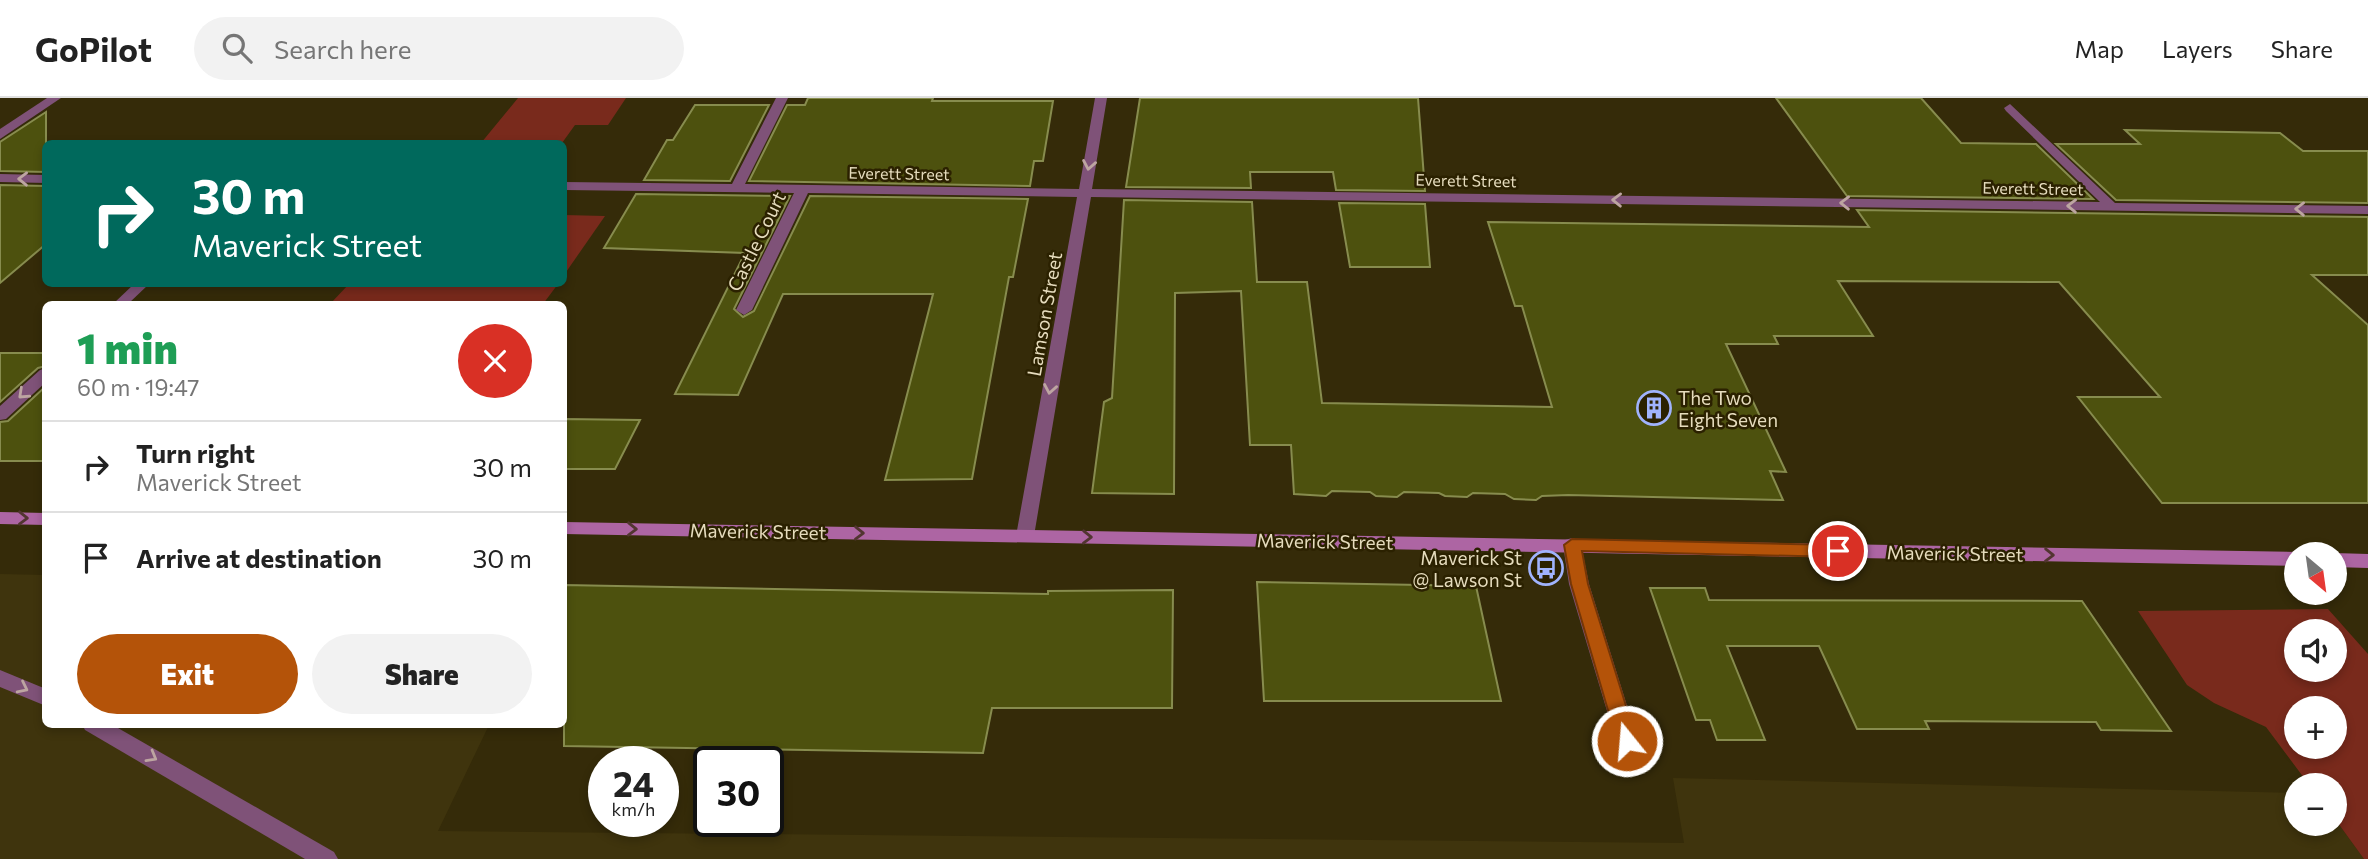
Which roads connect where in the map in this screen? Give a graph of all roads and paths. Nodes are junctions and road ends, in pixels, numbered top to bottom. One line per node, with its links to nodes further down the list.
1 (55, 98): 5 (street)
2 (782, 98): 9 (street)
3 (1101, 98): 11 (street, Lamson Street, one-way to 11)
4 (2010, 108): 12 (street)
5 (0, 135)
6 (0, 178): 7 (street, one-way to 6)
7 (42, 179)
8 (567, 186): 9 (street, Everett Street)
9 (737, 188): 10 (street, Everett Street)
10 (803, 189): 11 (street, Everett Street); 16 (street, Castle Court)
11 (1084, 193): 12 (street, Everett Street, one-way to 11); 22 (street, Lamson Street, one-way to 22)
12 (2111, 206): 13 (street, Everett Street, one-way to 12)
13 (2368, 210)
14 (139, 287): 15 (street)
15 (123, 301)
16 (744, 310)
17 (42, 377): 18 (street, one-way to 18)
18 (0, 415)
19 (0, 518): 20 (main road, one-way to 20)
20 (42, 519)
21 (567, 528): 22 (main road, Maverick Street, one-way to 22)
22 (1025, 536): 23 (main road, Maverick Street, one-way to 23)
23 (1572, 545): 24 (main road, Maverick Street, one-way to 24); 30 (street)
24 (2284, 559)
25 (2347, 560): 26 (main road)
26 (2368, 561)
27 (0, 678): 28 (street, one-way to 28)
28 (42, 696)
29 (99, 728): 31 (street, one-way to 31)
30 (1627, 741)
31 (326, 859)

